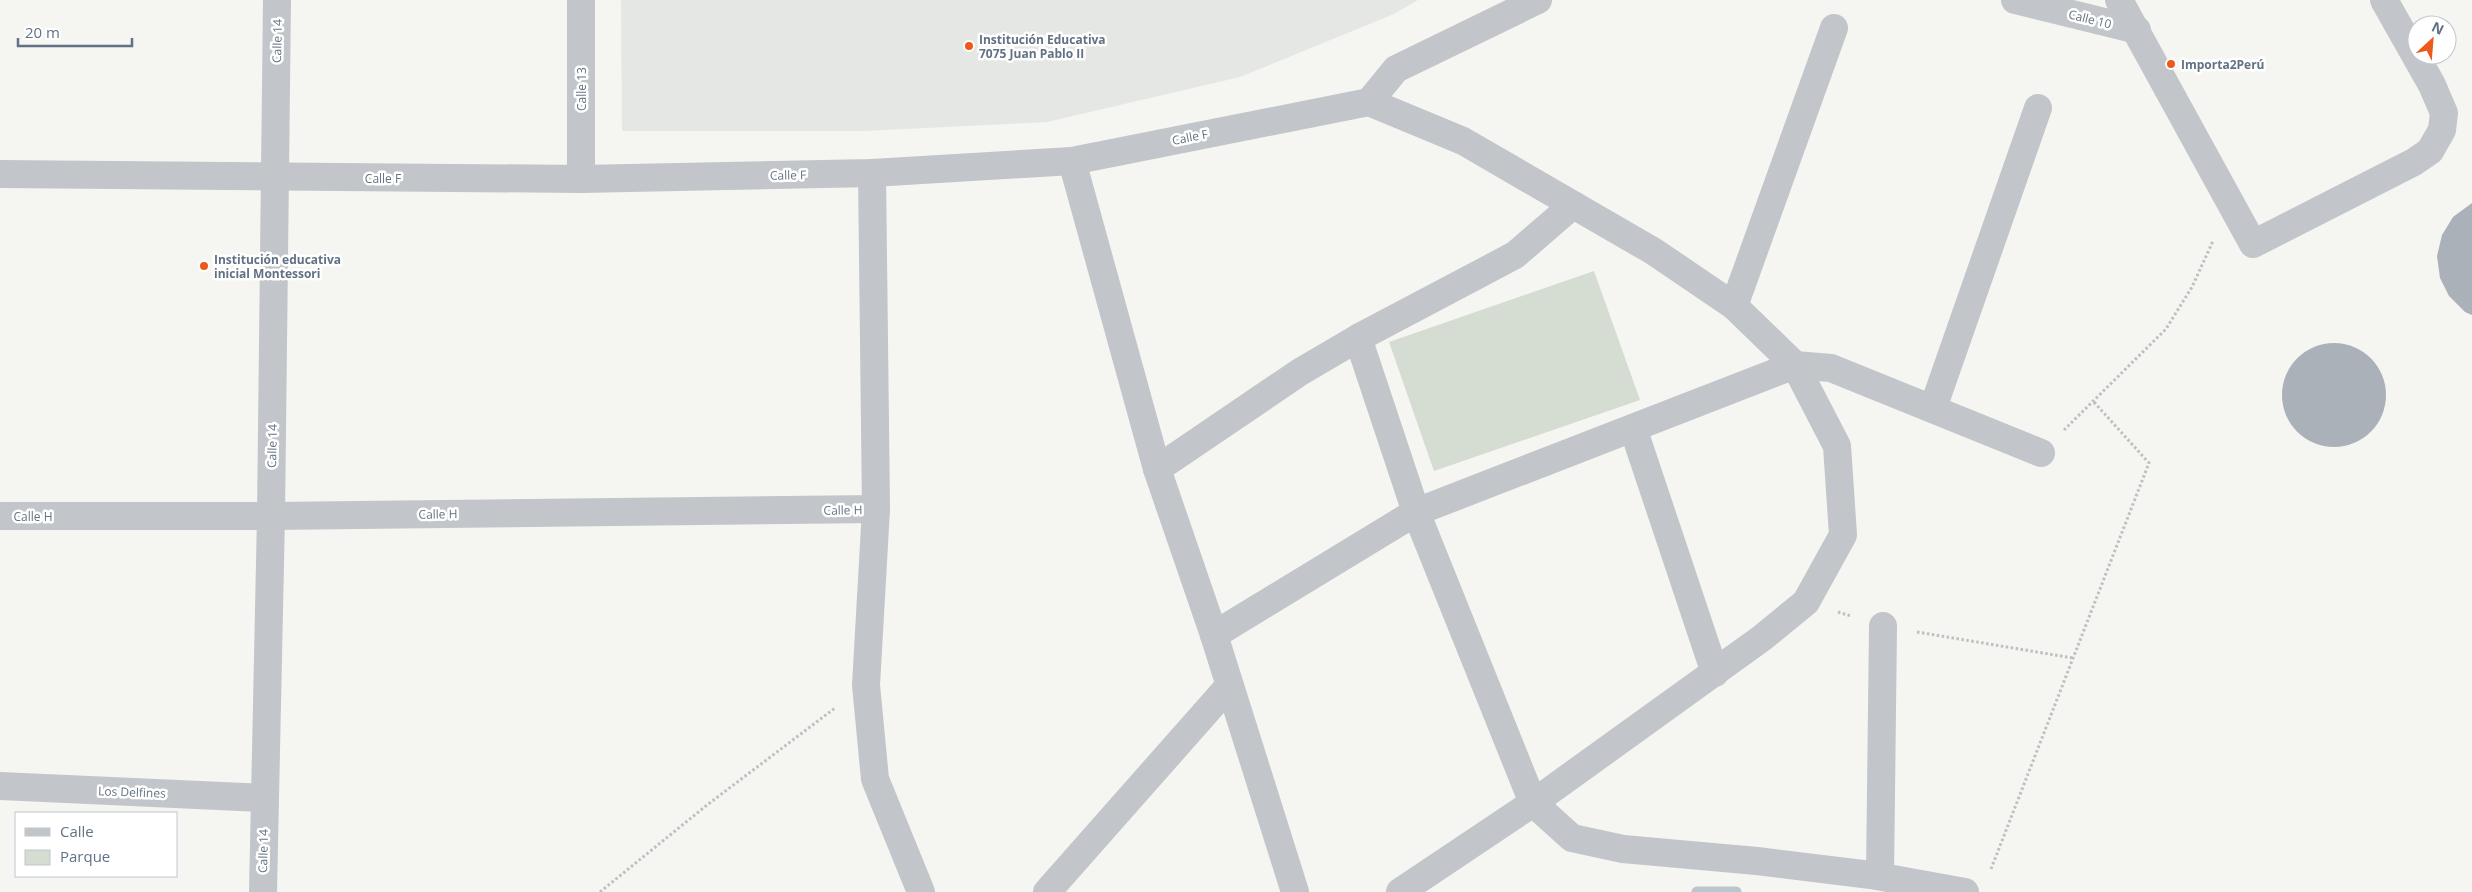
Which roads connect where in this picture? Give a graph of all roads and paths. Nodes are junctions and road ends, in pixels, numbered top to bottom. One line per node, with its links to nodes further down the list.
1 (277, 0): 14 (street, Calle 14)
2 (581, 0): 15 (street, Calle 13)
3 (1538, 0): 9 (street)
4 (2015, 0): 8 (street, Calle 10)
5 (2119, 0): 8 (street)
6 (2384, 0): 16 (street)
7 (1834, 28): 18 (street)
8 (2136, 30): 16 (street)
9 (1369, 102): 11 (street, Calle F); 17 (street)
10 (2038, 108): 22 (street)
11 (1072, 161): 12 (street, Calle F); 25 (street)
12 (872, 173): 15 (street, Calle F); 26 (street)
13 (0, 174): 14 (street, Calle F)
14 (275, 177): 15 (street, Calle F); 29 (street, Calle 14)
15 (581, 179)
16 (2230, 202): 21 (path)
17 (1573, 205): 18 (street); 19 (street)
18 (1734, 306): 20 (street)
19 (1358, 338): 25 (street); 27 (street)
20 (1795, 365): 22 (street); 23 (street); 30 (street)
21 (2093, 401): 24 (path); 33 (path)
22 (1933, 408): 24 (street)
23 (1633, 428): 27 (street); 34 (street)
24 (2041, 453)
25 (1157, 469): 32 (street)
26 (876, 509): 29 (street, Calle H); 35 (street)
27 (1416, 512): 32 (street); 39 (street)
28 (0, 516): 29 (street, Calle H)
29 (270, 516): 38 (street, Calle 14)
30 (1806, 602): 31 (path); 34 (street)
31 (1883, 626): 33 (path); 41 (street)
32 (1214, 635): 36 (street)
33 (2073, 658): 40 (path)
34 (1715, 673): 39 (street)
35 (866, 685): 43 (path); 44 (street)
36 (1228, 686): 45 (street); 46 (street)
37 (0, 786): 38 (street, Los Delfines)
38 (264, 798): 42 (street, Calle 14)
39 (1533, 803): 41 (street); 47 (street)
40 (1989, 874)
41 (1880, 876): 48 (street)
42 (263, 892)
43 (600, 892)
44 (921, 892)
45 (1047, 892)
46 (1295, 892)
47 (1400, 892)
48 (1965, 892)

